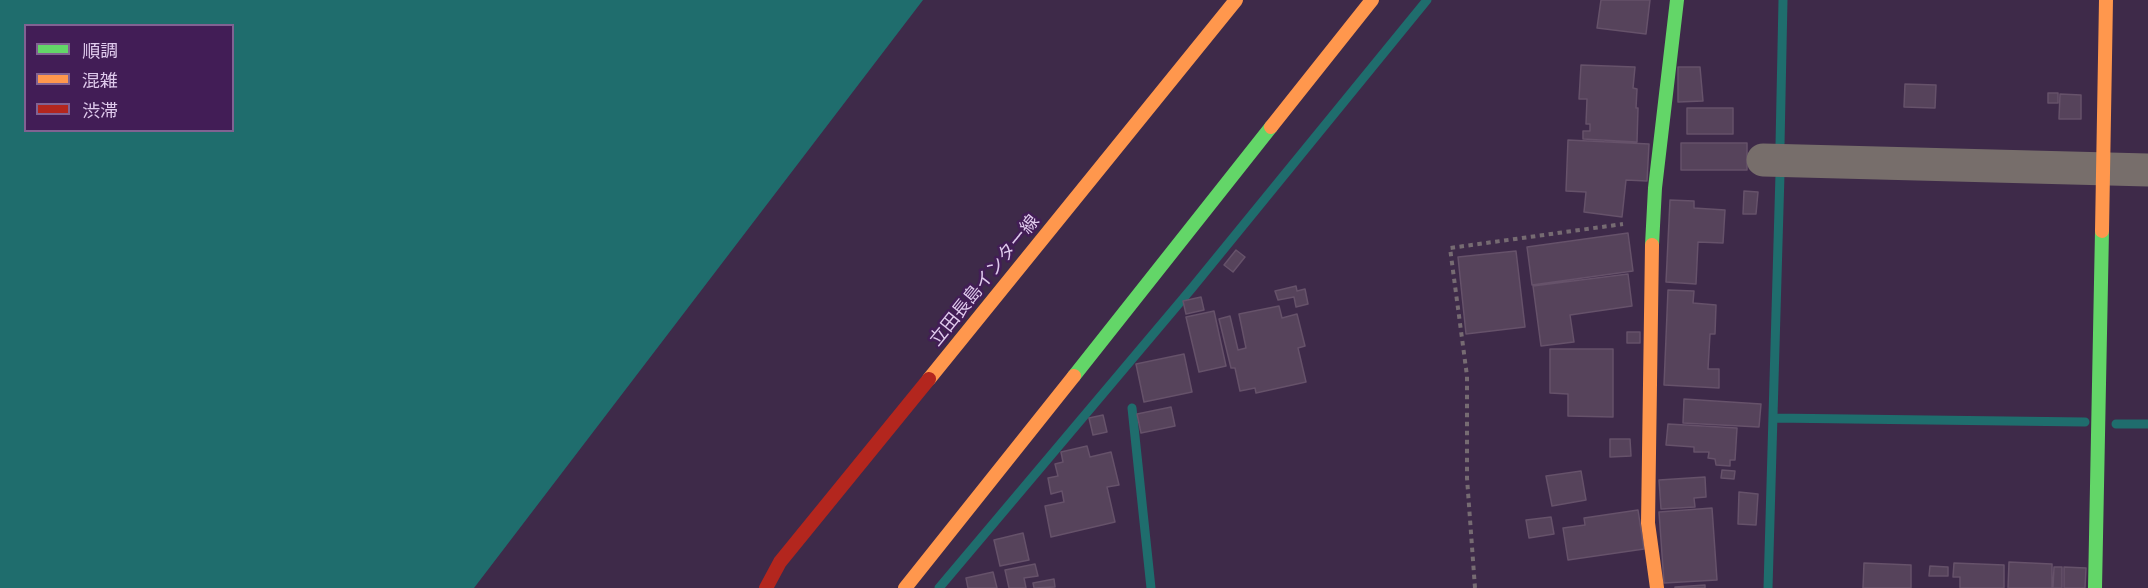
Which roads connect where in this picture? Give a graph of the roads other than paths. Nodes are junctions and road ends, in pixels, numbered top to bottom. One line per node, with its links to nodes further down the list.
1 (1236, 0): 8 (street, 立田長島インター線)
2 (1372, 0): 9 (street)
3 (1677, 0): 10 (street)
4 (2106, 0): 6 (street)
5 (1763, 160): 6 (street)
6 (2103, 169): 7 (street); 11 (street)
7 (2148, 170)
8 (766, 588)
9 (905, 588)
10 (1657, 588)
11 (2095, 588)

